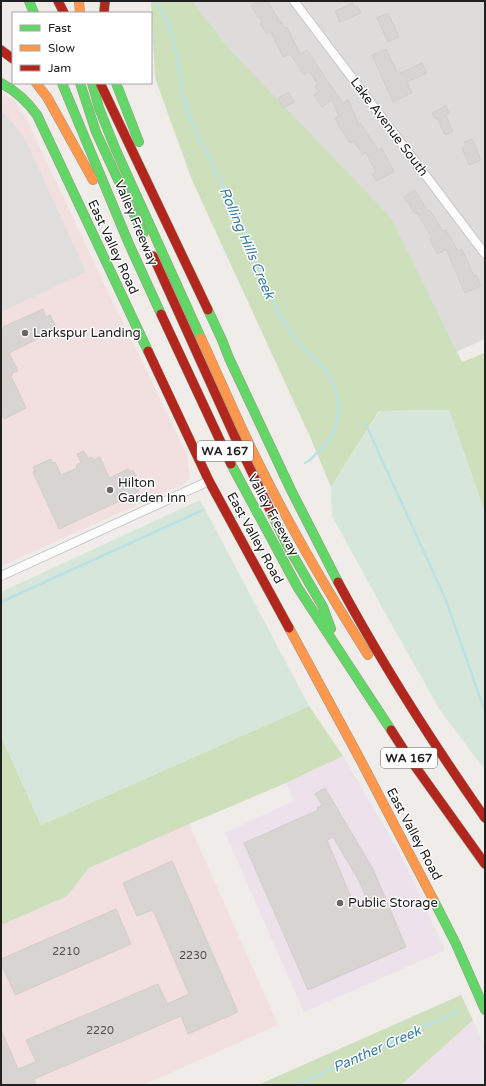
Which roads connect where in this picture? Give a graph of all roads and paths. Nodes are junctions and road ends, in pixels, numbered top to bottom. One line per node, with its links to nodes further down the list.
1 (29, 1): 7 (main road)
2 (58, 1): 8 (main road)
3 (67, 1): 9 (main road)
4 (79, 1): 10 (main road)
5 (104, 1): 11 (main road)
6 (294, 1): 24 (street, Lake Avenue South)
7 (34, 12)
8 (64, 12)
9 (68, 12)
10 (80, 12)
11 (104, 12)
12 (1, 50): 13 (main road)
13 (12, 58)
14 (1, 83): 26 (main road, East Valley Road)
15 (37, 84): 23 (main road)
16 (62, 84): 23 (main road, Valley Freeway / WA 167)
17 (80, 84): 28 (main road)
18 (92, 84): 29 (main road)
19 (100, 84): 25 (main road, Valley Freeway / WA 167)
20 (116, 84): 21 (main road)
21 (142, 149)
22 (147, 160): 25 (main road)
23 (129, 244): 28 (main road, Valley Freeway / WA 167)
24 (485, 254)
25 (222, 340): 31 (main road, Valley Freeway / WA 167)
26 (209, 481): 27 (street); 34 (main road, East Valley Road)
27 (1, 576)
28 (337, 649): 33 (main road, Valley Freeway / WA 167)
29 (372, 663)
30 (405, 714): 31 (main road)
31 (450, 768): 32 (main road, Valley Freeway / WA 167)
32 (485, 818)
33 (485, 864)
34 (485, 1010)

